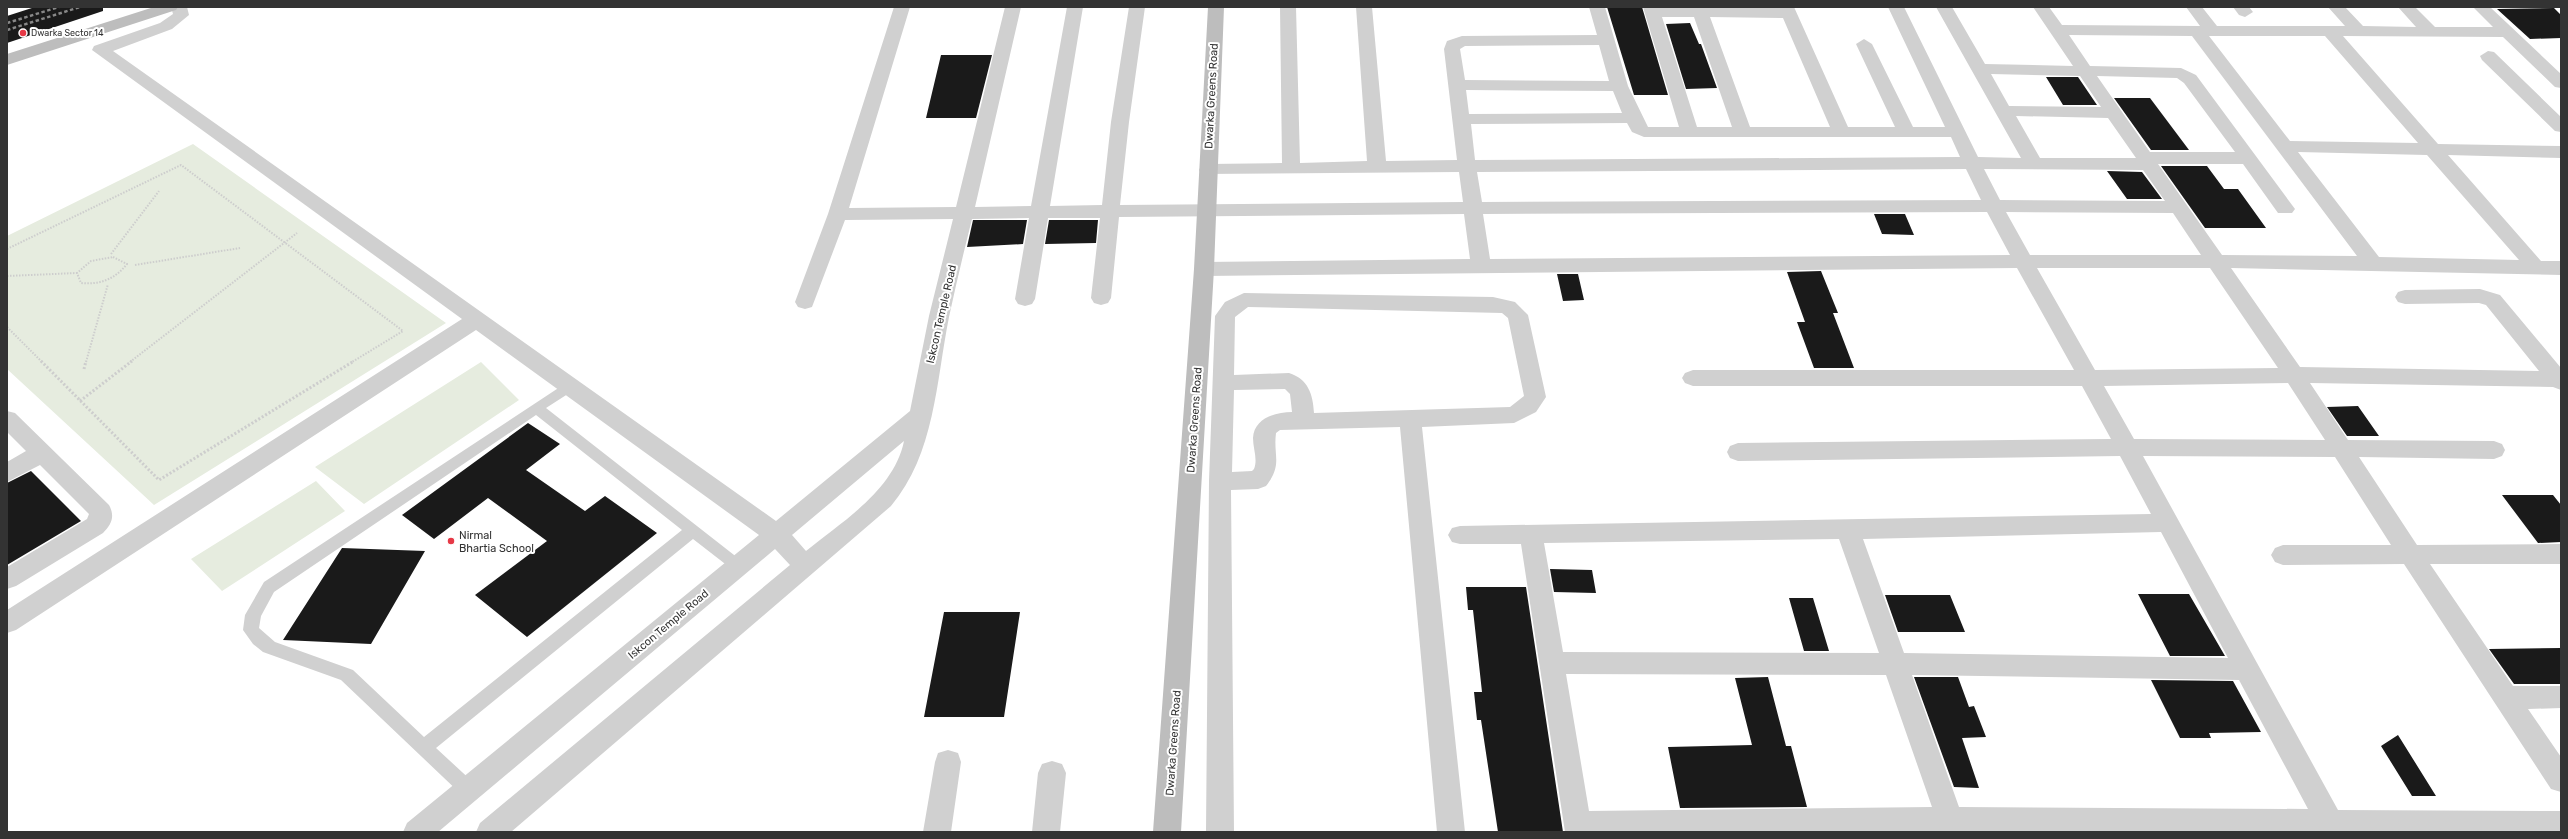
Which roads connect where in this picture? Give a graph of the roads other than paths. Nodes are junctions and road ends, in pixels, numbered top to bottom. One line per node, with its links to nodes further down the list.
1 (170, 7): 30 (street)
2 (179, 7): 77 (street)
3 (902, 7): 65 (street)
4 (1013, 7): 64 (street, Iskcon Temple Road)
5 (1076, 7): 61 (street)
6 (1137, 7): 62 (street)
7 (1216, 7): 56 (street, Dwarka Greens Road)
8 (1288, 7): 55 (street)
9 (1364, 7): 54 (street)
10 (1597, 7): 27 (street)
11 (1896, 7): 42 (street)
12 (1944, 7): 31 (street)
13 (2041, 7): 21 (street)
14 (2194, 7): 22 (street)
15 (2336, 7): 24 (street)
16 (2406, 7): 25 (street)
17 (2481, 7): 26 (street)
18 (1651, 9): 20 (street); 43 (street)
19 (1787, 10): 20 (street); 45 (street)
20 (1700, 12): 44 (street)
21 (2056, 30): 22 (street); 32 (street)
22 (2205, 31): 23 (street); 46 (street)
23 (2329, 31): 24 (street); 47 (street)
24 (2358, 31): 25 (street)
25 (2430, 31): 26 (street)
26 (2508, 32): 33 (street)
27 (1606, 40): 34 (street); 35 (street)
28 (1864, 44): 41 (street)
29 (2488, 56): 40 (street)
30 (7, 60)
31 (1981, 69): 32 (street); 36 (street)
32 (2083, 70): 37 (street); 49 (street)
33 (2561, 83)
34 (1456, 85): 35 (street); 39 (street)
35 (1619, 86): 38 (street)
36 (2004, 111): 37 (street); 52 (street)
37 (2113, 113): 50 (street)
38 (1634, 118): 39 (street); 43 (street)
39 (1460, 119): 53 (street)
40 (2561, 127)
41 (1906, 132): 42 (street); 45 (street)
42 (1957, 132): 51 (street)
43 (1690, 133): 44 (street)
44 (1743, 133): 45 (street)
45 (1842, 133)
46 (2284, 146): 47 (street); 68 (street)
47 (2434, 150): 48 (street); 70 (street)
48 (2561, 152)
49 (2248, 158): 50 (street); 60 (street)
50 (2147, 161): 52 (street); 59 (street)
51 (1972, 163): 52 (street); 53 (street); 57 (street)
52 (2034, 164)
53 (1466, 166): 54 (street); 58 (street)
54 (1377, 167): 55 (street)
55 (1291, 168): 56 (street)
56 (1208, 170): 63 (street, Dwarka Greens Road)
57 (1993, 206): 58 (street); 59 (street); 66 (street)
58 (1473, 207): 63 (street); 69 (street)
59 (2179, 207): 67 (street)
60 (2285, 209)
61 (1039, 212): 62 (street); 64 (street); 75 (street)
62 (1110, 212): 63 (street); 74 (street)
63 (1206, 212): 72 (street, Dwarka Greens Road)
64 (965, 213): 65 (street); 85 (street, Iskcon Temple Road)
65 (838, 214): 76 (street)
66 (2024, 260): 67 (street); 69 (street); 80 (street)
67 (2217, 261): 68 (street); 78 (street)
68 (2373, 263): 70 (street)
69 (1481, 265): 72 (street)
70 (2536, 267): 71 (street)
71 (2561, 268)
72 (1204, 269): 89 (street, Dwarka Greens Road)
73 (2405, 297): 81 (street)
74 (1101, 298)
75 (1025, 299)
76 (805, 302)
77 (476, 320): 83 (street); 110 (street)
78 (2294, 375): 80 (street); 81 (street); 92 (street)
79 (1693, 378): 80 (street)
80 (2089, 378): 91 (street)
81 (2560, 381)
82 (1223, 383): 86 (street); 87 (street); 88 (street)
83 (569, 386): 84 (lane); 101 (street)
84 (536, 408): 99 (lane); 116 (lane)
85 (919, 416): 101 (street, Iskcon Temple Road); 108 (street, Iskcon Temple Road)
86 (1410, 419): 87 (street); 131 (street)
87 (1304, 422): 97 (street)
88 (1222, 424): 89 (street); 97 (street)
89 (1193, 425): 129 (street, Dwarka Greens Road)
90 (10, 427): 95 (street)
91 (2127, 447): 92 (street); 94 (street); 98 (street)
92 (2341, 447): 93 (street); 104 (street)
93 (2494, 450)
94 (1738, 452)
95 (42, 453): 96 (street); 109 (street)
96 (7, 473)
97 (1220, 480): 130 (street)
98 (2166, 523): 100 (street); 113 (street)
99 (693, 530): 107 (lane); 116 (lane)
100 (1848, 530): 102 (street); 112 (street)
101 (776, 534): 107 (street, Iskcon Temple Road); 108 (street)
102 (1531, 534): 103 (street); 111 (street)
103 (1460, 535)
104 (2410, 554): 105 (street); 106 (street); 114 (street)
105 (2561, 554)
106 (2283, 555)
107 (738, 566): 120 (street, Iskcon Temple Road)
108 (805, 566): 126 (street, Iskcon Temple Road)
109 (7, 579)
110 (7, 623)
111 (1551, 663): 112 (street); 124 (street)
112 (1895, 664): 113 (street); 122 (street)
113 (2246, 669): 123 (street)
114 (2506, 698): 115 (street); 119 (street)
115 (2561, 698)
116 (424, 747): 120 (lane)
117 (948, 762): 127 (street)
118 (1052, 773): 128 (street)
119 (2561, 780)
120 (469, 790): 125 (street, Iskcon Temple Road)
121 (2561, 824): 123 (street)
122 (1952, 826): 123 (street); 124 (street)
123 (2332, 827)
124 (1578, 828)
125 (418, 832)
126 (490, 832)
127 (937, 832)
128 (1046, 832)
129 (1167, 832)
130 (1220, 832)
131 (1450, 832)

